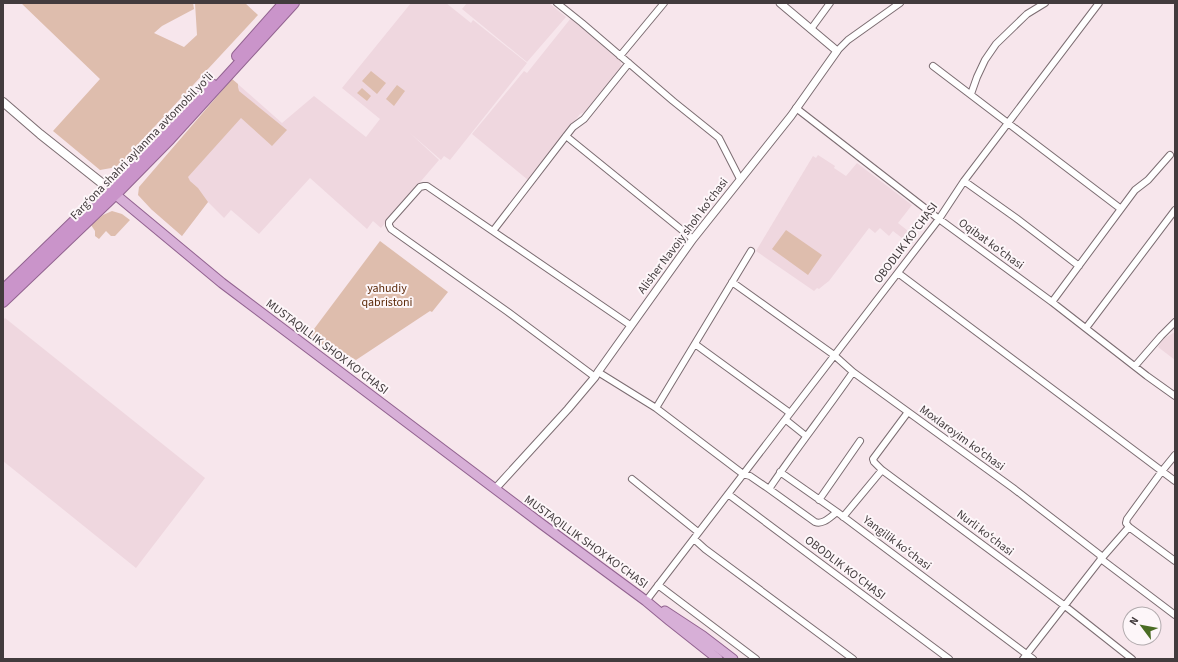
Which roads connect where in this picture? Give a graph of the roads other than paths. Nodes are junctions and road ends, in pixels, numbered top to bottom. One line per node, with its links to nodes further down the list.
1 (284, 3): 23 (highway, Fargʻona shahri aylanma avtomobil yoʻli)
2 (294, 3): 23 (highway, Fargʻona shahri aylanma avtomobil yoʻli)
3 (557, 3): 12 (street)
4 (664, 3): 12 (street)
5 (780, 3): 10 (street)
6 (830, 3): 10 (street)
7 (900, 3): 11 (street)
8 (1045, 3): 15 (street)
9 (1099, 3): 18 (street, OBODLIK KO'CHASI)
10 (811, 29): 11 (street)
11 (837, 51): 17 (street, Alisher Navoiy shoh koʻchasi)
12 (620, 56): 13 (street)
13 (629, 64): 19 (street); 21 (street)
14 (933, 66): 15 (street)
15 (971, 94): 18 (street)
16 (3, 102): 23 (main road, MUSTAQILLIK SHOX KO'CHASI)
17 (796, 108): 21 (street, Alisher Navoiy shoh koʻchasi); 26 (street, Oqibat koʻchasi)
18 (1008, 123): 22 (street, OBODLIK KO'CHASI); 24 (street)
19 (566, 136): 27 (street); 28 (street)
20 (1170, 156): 24 (street)
21 (740, 179): 28 (street, Alisher Navoiy shoh koʻchasi)
22 (964, 181): 26 (street, OBODLIK KO'CHASI); 30 (street)
23 (112, 191): 33 (highway, Fargʻona shahri aylanma avtomobil yoʻli); 34 (highway, Fargʻona shahri aylanma avtomobil yoʻli); 58 (main road, MUSTAQILLIK SHOX KO'CHASI)
24 (1120, 209): 30 (street)
25 (1175, 210): 38 (street)
26 (939, 219): 31 (street, OBODLIK KO'CHASI); 35 (street, Oqibat koʻchasi)
27 (493, 231): 37 (street); 43 (street)
28 (693, 239): 37 (street, Alisher Navoiy shoh koʻchasi)
29 (751, 252): 32 (street)
30 (1079, 266): 35 (street)
31 (898, 273): 40 (street, OBODLIK KO'CHASI); 53 (street)
32 (732, 282): 39 (street); 40 (street, Moxlaroyim koʻchasi)
33 (3, 290)
34 (3, 302)
35 (1052, 302): 38 (street, Oqibat koʻchasi)
36 (1175, 322): 41 (street)
37 (630, 325): 43 (street, Alisher Navoiy shoh koʻchasi)
38 (1086, 328): 41 (street, Oqibat koʻchasi)
39 (695, 344): 45 (street); 47 (street)
40 (834, 355): 42 (street, Moxlaroyim koʻchasi); 47 (street, OBODLIK KO'CHASI)
41 (1135, 366): 44 (street, Oqibat koʻchasi)
42 (853, 372): 46 (street, Moxlaroyim koʻchasi); 49 (street)
43 (596, 374): 45 (street); 58 (street, Alisher Navoiy shoh koʻchasi)
44 (1175, 396)
45 (656, 408): 55 (street)
46 (908, 412): 52 (street); 67 (street, Moxlaroyim koʻchasi)
47 (790, 414): 48 (street, OBODLIK KO'CHASI)
48 (786, 420): 49 (street); 55 (street, OBODLIK KO'CHASI)
49 (806, 436): 54 (street)
50 (860, 441): 61 (street)
51 (1175, 456): 53 (street)
52 (882, 470): 63 (street); 71 (street, Nurli koʻchasi)
53 (1162, 471): 57 (street); 64 (street)
54 (780, 472): 59 (street); 61 (street, Yangilik koʻchasi)
55 (744, 474): 59 (street); 60 (street, OBODLIK KO'CHASI)
56 (632, 479): 65 (street)
57 (1175, 481)
58 (495, 489): 70 (main road, MUSTAQILLIK SHOX KO'CHASI)
59 (769, 489): 62 (street)
60 (728, 494): 65 (street, OBODLIK KO'CHASI); 78 (street, OBODLIK KO'CHASI)
61 (819, 500): 62 (street, Yangilik koʻchasi)
62 (837, 512): 63 (street, Yangilik koʻchasi)
63 (843, 517): 73 (street, Yangilik koʻchasi)
64 (1129, 526): 67 (street); 68 (street)
65 (698, 532): 66 (street, OBODLIK KO'CHASI)
66 (694, 539): 69 (street, OBODLIK KO'CHASI); 77 (street)
67 (1101, 559): 71 (street); 72 (street, Moxlaroyim koʻchasi)
68 (1175, 561)
69 (658, 585): 70 (street, OBODLIK KO'CHASI); 76 (street)
70 (646, 601): 74 (main road, MUSTAQILLIK SHOX KO'CHASI); 75 (main road, MUSTAQILLIK SHOX KO'CHASI)
71 (1065, 606): 73 (street); 80 (street, Nurli koʻchasi)
72 (1175, 615)
73 (1025, 657): 79 (street, Yangilik koʻchasi)
74 (718, 659)
75 (733, 659)
76 (756, 659)
77 (853, 659)
78 (949, 659)
79 (1033, 659)
80 (1132, 659)

